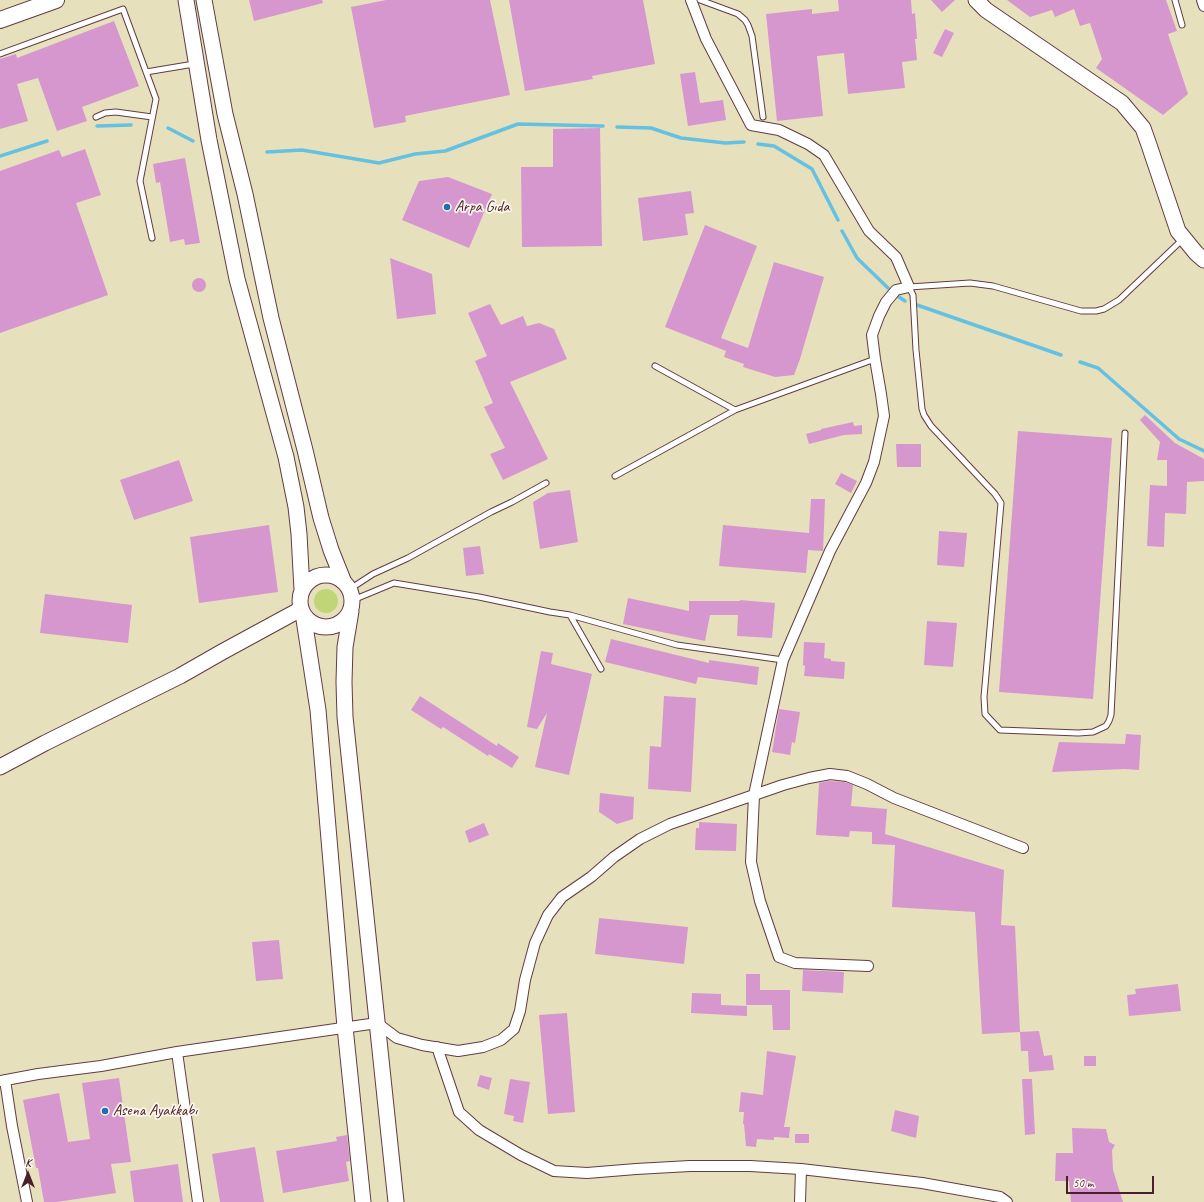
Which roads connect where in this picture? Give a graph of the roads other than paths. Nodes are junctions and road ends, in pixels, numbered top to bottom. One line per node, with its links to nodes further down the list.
1 (56, 0): 10 (main road)
2 (186, 0): 13 (street)
3 (204, 0): 29 (street)
4 (691, 0): 21 (street)
5 (700, 0): 15 (lane)
6 (976, 0): 19 (street)
7 (1175, 0): 11 (lane)
8 (1202, 0): 9 (street)
9 (1204, 6)
10 (0, 20)
11 (1182, 25)
12 (0, 54): 14 (lane)
13 (196, 64): 14 (lane); 28 (street)
14 (146, 72): 17 (lane)
15 (763, 116)
16 (96, 117): 17 (lane)
17 (152, 117): 18 (lane)
18 (152, 238)
19 (1184, 238): 20 (street); 21 (lane)
20 (1204, 260)
21 (909, 286): 22 (street); 25 (lane)
22 (875, 359): 24 (lane); 32 (street)
23 (655, 366): 24 (lane)
24 (735, 410): 26 (lane)
25 (1125, 433)
26 (615, 476)
27 (546, 483): 29 (lane)
28 (302, 590): 29 (street); 30 (street)
29 (349, 595): 30 (street); 31 (lane); 38 (street)
30 (302, 611): 34 (street); 39 (street)
31 (570, 615): 32 (lane); 33 (lane)
32 (783, 660): 35 (street)
33 (601, 669)
34 (0, 767)
35 (754, 795): 36 (street); 37 (street); 40 (street)
36 (1023, 848)
37 (868, 966)
38 (377, 1022): 39 (street); 40 (street); 47 (street)
39 (345, 1027): 41 (street); 46 (street)
40 (437, 1048): 43 (street)
41 (177, 1052): 42 (street); 45 (street)
42 (3, 1081): 44 (street)
43 (801, 1169): 48 (street); 49 (street)
44 (27, 1202)
45 (198, 1202)
46 (363, 1202)
47 (396, 1202)
48 (800, 1202)
49 (1007, 1202)

